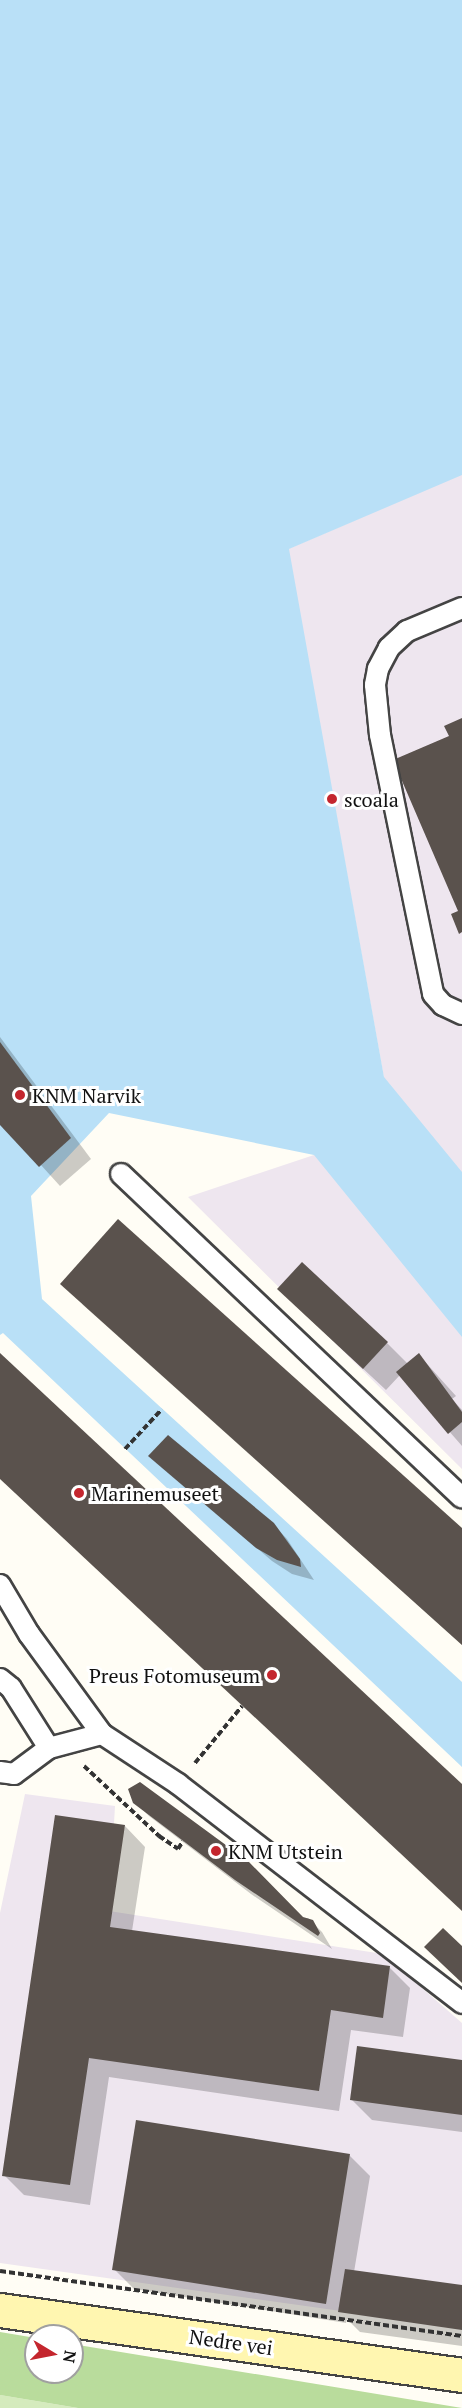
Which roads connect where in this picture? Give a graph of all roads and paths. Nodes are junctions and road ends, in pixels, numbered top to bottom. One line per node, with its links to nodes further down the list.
1 (462, 608): 2 (lane)
2 (462, 1014)
3 (121, 1174): 6 (lane)
4 (162, 1409): 5 (path)
5 (125, 1449)
6 (462, 1498)
7 (0, 1585): 10 (lane)
8 (0, 1679): 11 (lane)
9 (242, 1706): 13 (path)
10 (102, 1734): 11 (lane); 13 (lane)
11 (56, 1746): 12 (lane); 14 (path)
12 (0, 1772)
13 (178, 1784): 15 (lane)
14 (183, 1841)
15 (462, 2003)
16 (0, 2271): 18 (path)
17 (0, 2310): 19 (main road, Nedre vei)
18 (462, 2336)
19 (462, 2375)

